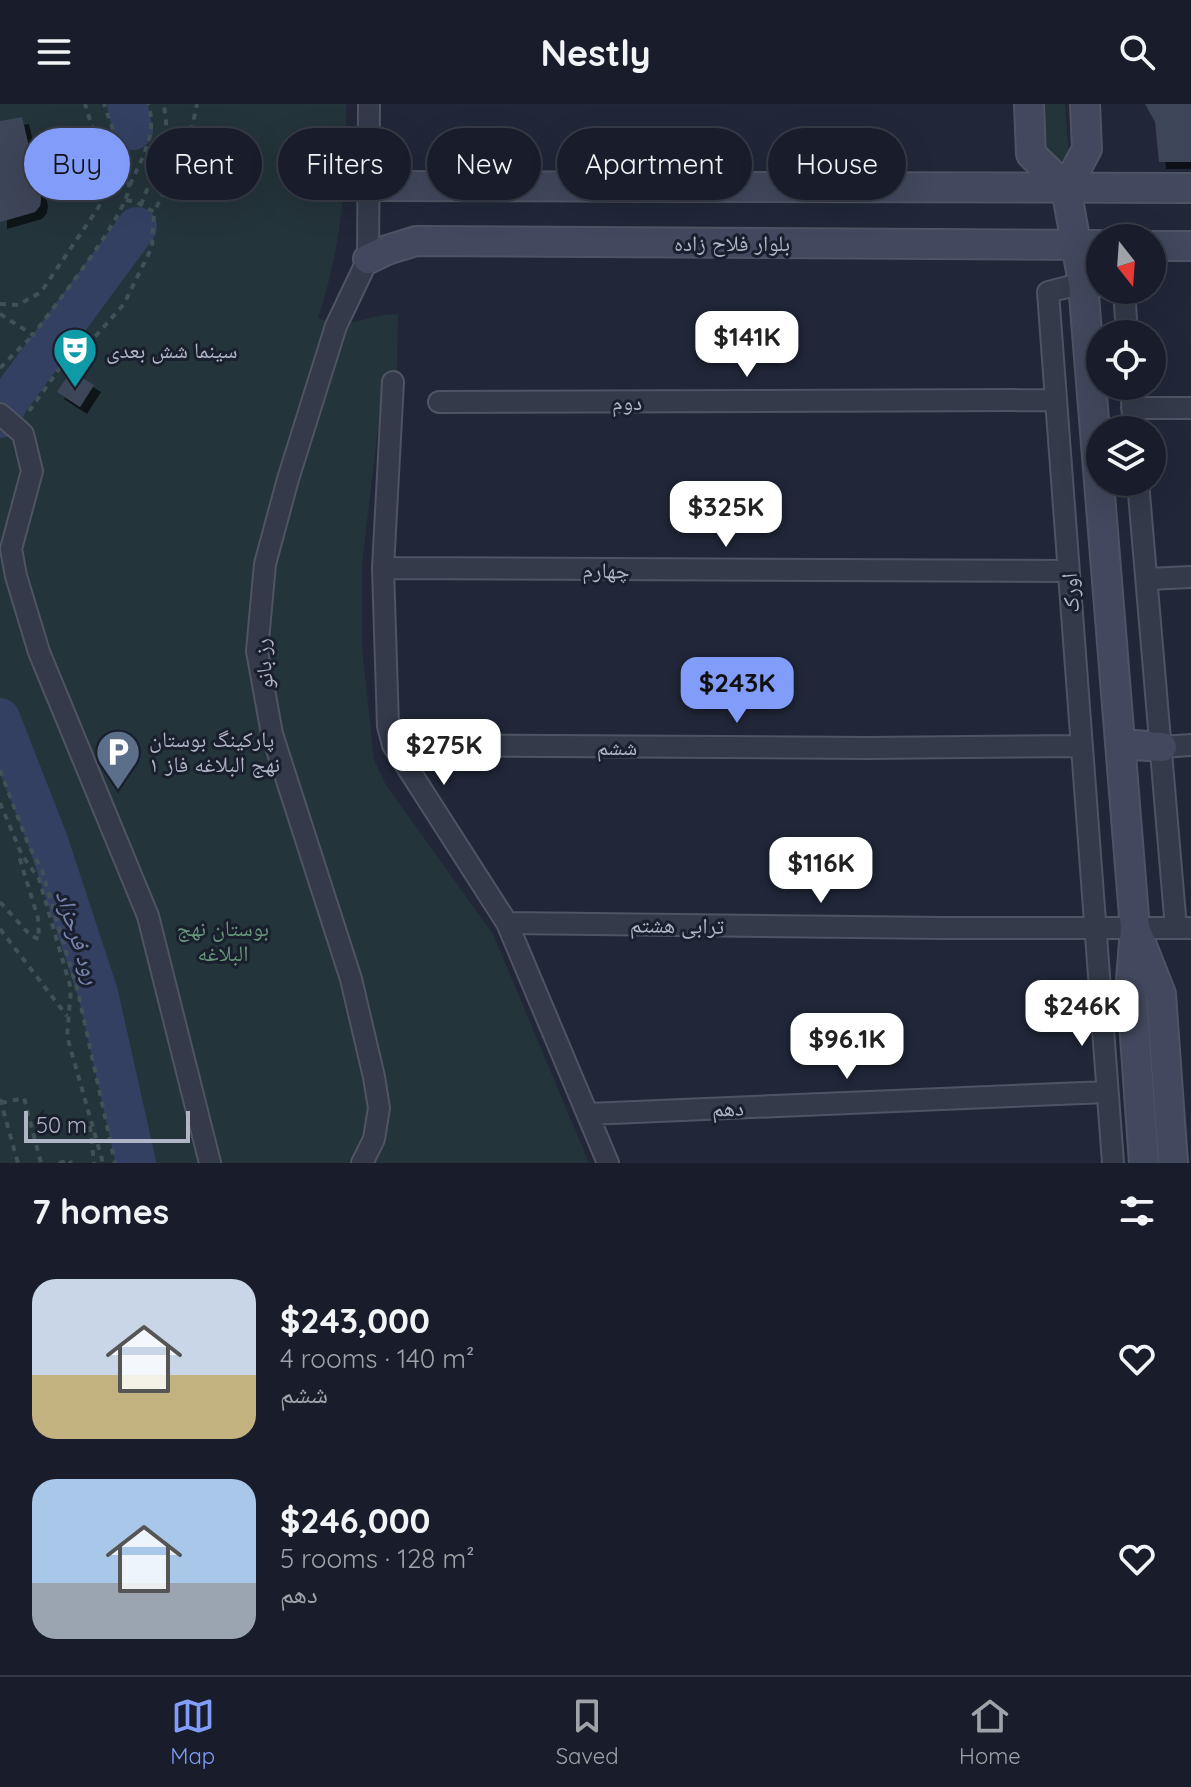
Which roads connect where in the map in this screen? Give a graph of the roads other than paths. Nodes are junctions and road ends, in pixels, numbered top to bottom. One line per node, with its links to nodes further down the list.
1 (369, 104): 4 (street)
2 (1029, 104): 6 (main road)
3 (1085, 104): 6 (main road)
4 (369, 128)
5 (411, 186): 6 (main road)
6 (1066, 188): 7 (main road); 9 (main road, اورک)
7 (1191, 188)
8 (369, 200): 13 (street)
9 (1086, 242)
10 (1086, 245): 13 (main road, بلوار فلاح زاده)
11 (1166, 246): 12 (main road)
12 (1191, 246)
13 (368, 259): 41 (street, رز بانو)
14 (1086, 285): 17 (street, اورک)
15 (1092, 304): 29 (main road, اورک)
16 (393, 382): 25 (street)
17 (1055, 400): 19 (street, دوم); 26 (street, اورک)
18 (1132, 400): 20 (street)
19 (439, 402)
20 (1132, 408): 21 (street); 23 (street)
21 (1191, 408)
22 (0, 414): 40 (street)
23 (1133, 416)
24 (1139, 496): 28 (street)
25 (383, 568): 26 (street, چهارم); 30 (street)
26 (1068, 571): 32 (street, اورک)
27 (1191, 577): 28 (street)
28 (1147, 579): 33 (street)
29 (1120, 744): 33 (main road); 37 (main road, اورک)
30 (393, 745): 32 (street, ششم); 34 (street)
31 (1191, 745): 33 (street)
32 (1081, 746): 36 (street, اورک)
33 (1162, 747): 35 (street)
34 (507, 923): 36 (street, ترابی هشتم); 39 (street)
35 (1184, 928): 37 (street, ترابی هشتم)
36 (1095, 929): 37 (street, ترابی هشتم); 38 (street, اورک)
37 (1135, 929): 44 (main road); 45 (main road)
38 (1107, 1092): 39 (street, دهم); 43 (street, اورک)
39 (588, 1114): 42 (street)
40 (210, 1163)
41 (362, 1163)
42 (608, 1163)
43 (1113, 1163)
44 (1144, 1163)
45 (1173, 1163)

